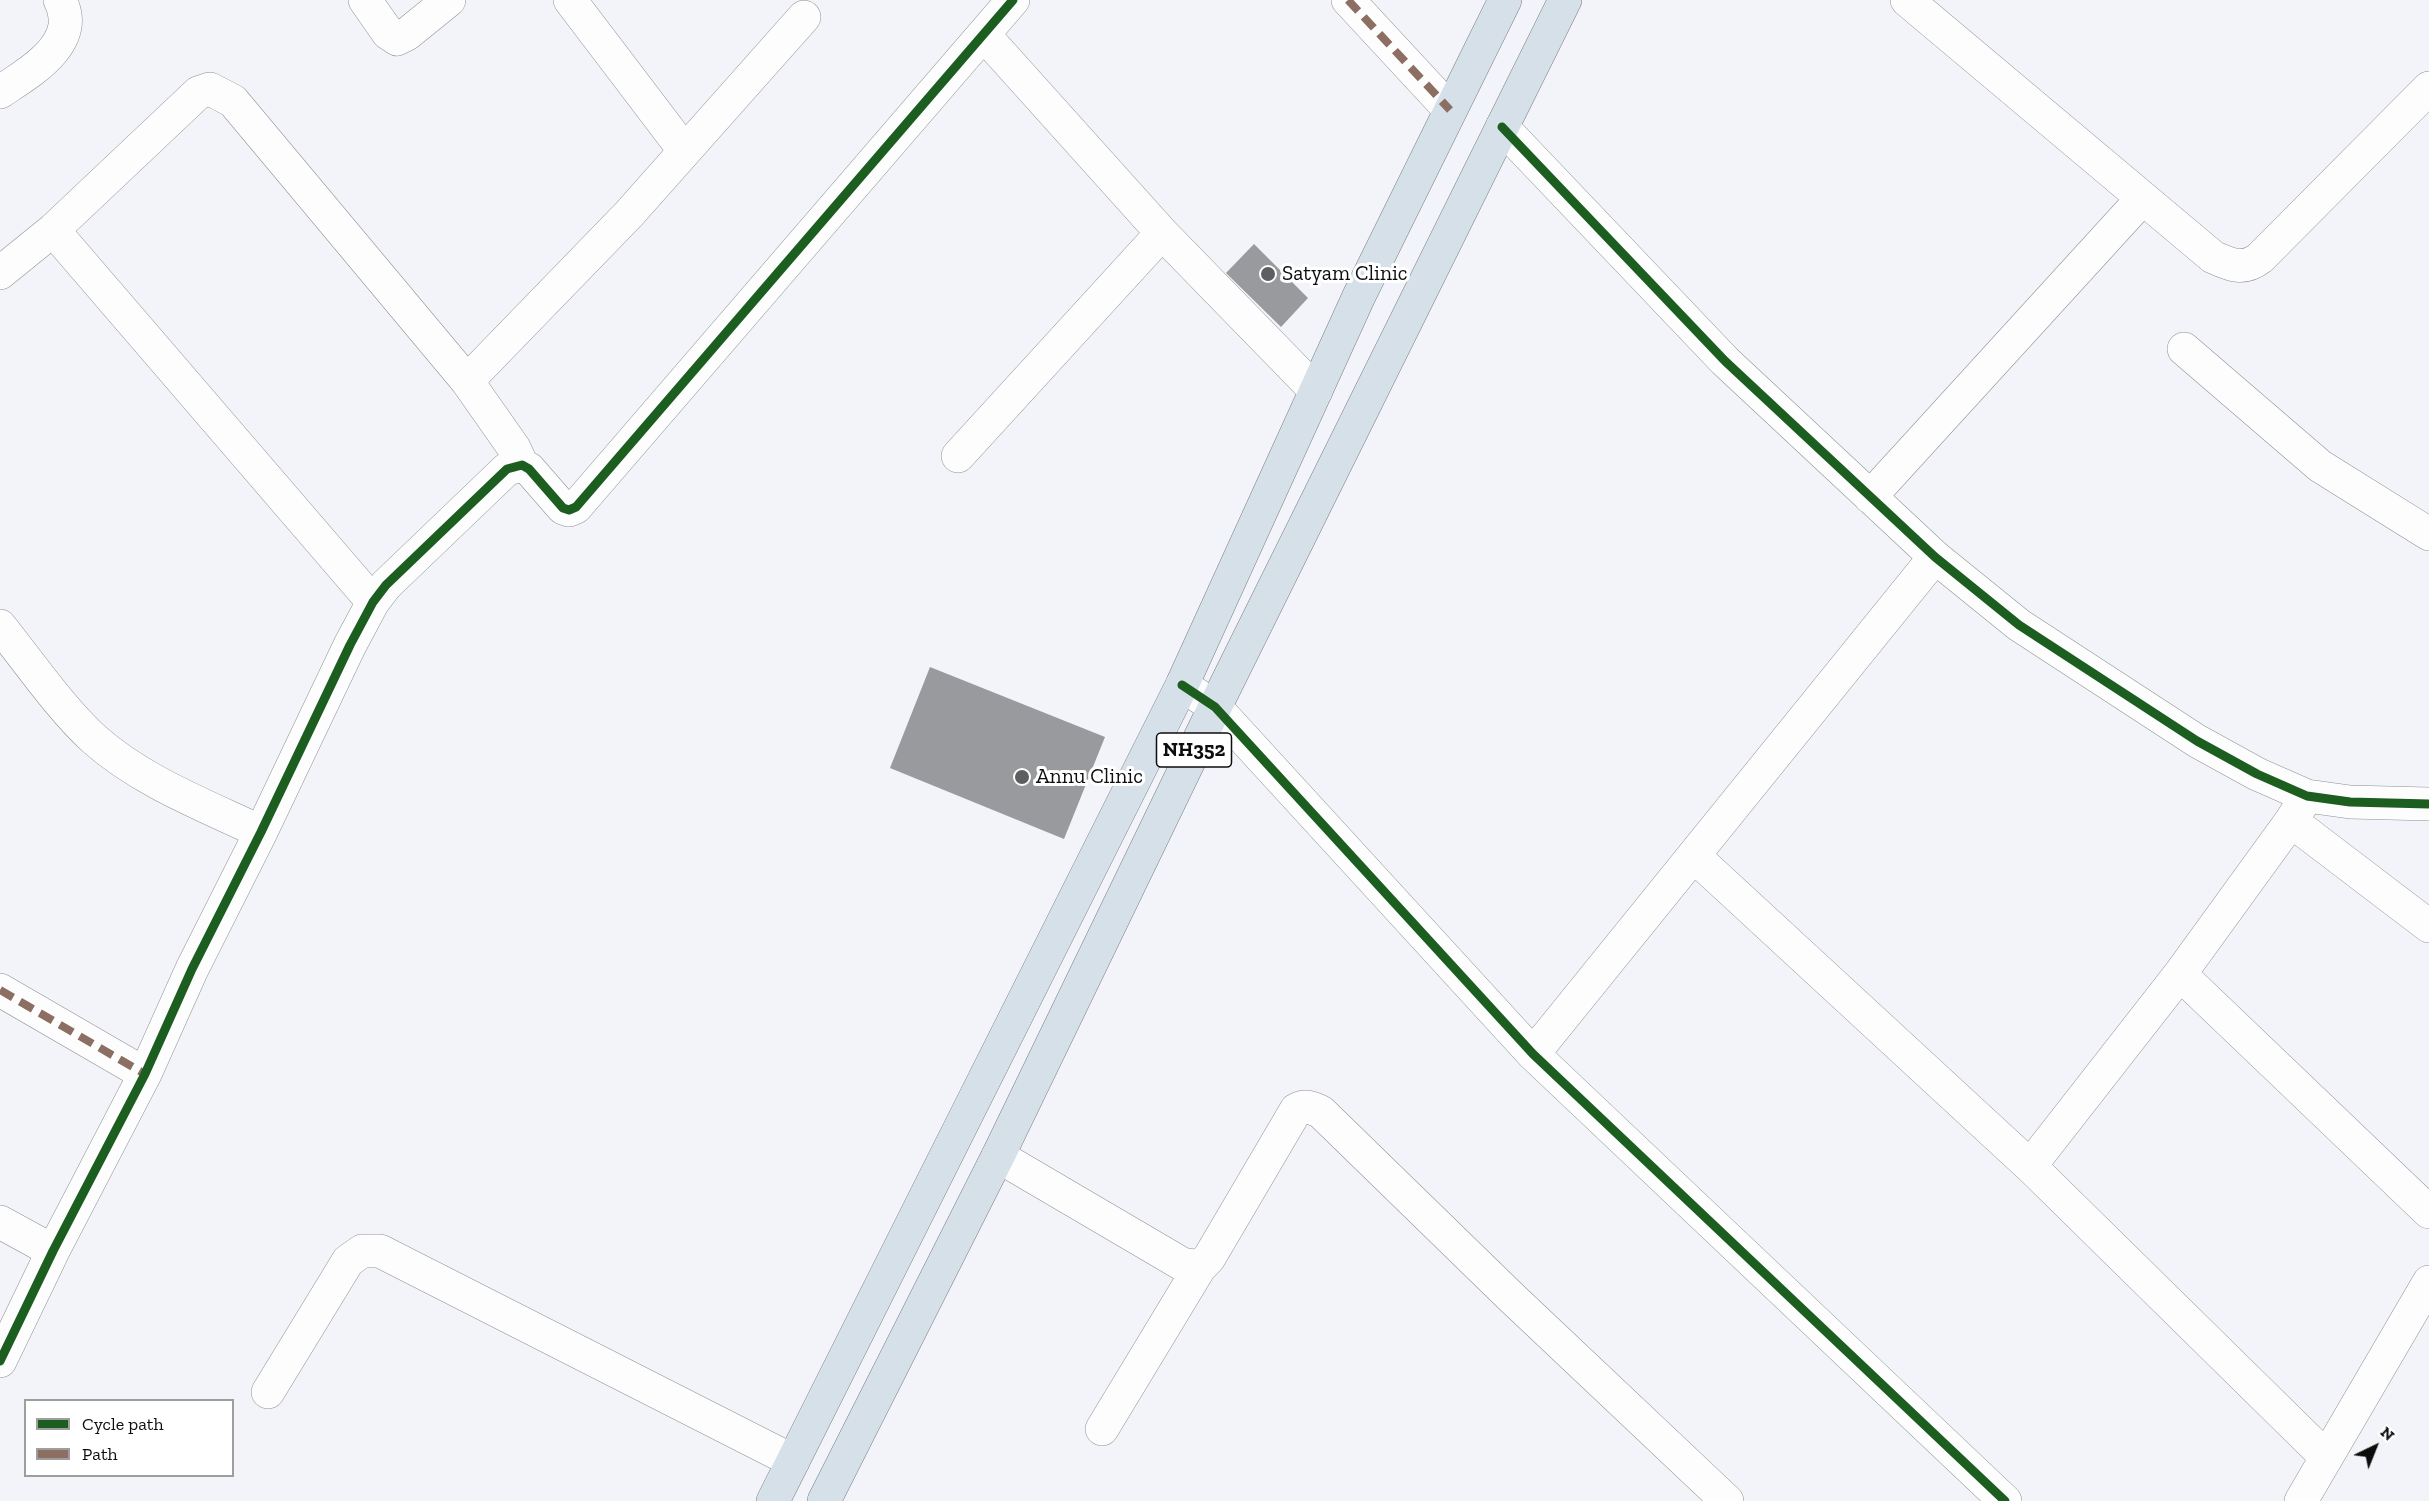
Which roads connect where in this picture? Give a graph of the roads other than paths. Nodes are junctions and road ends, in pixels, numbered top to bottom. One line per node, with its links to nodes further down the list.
1 (60, 0): 13 (street)
2 (365, 0): 3 (street)
3 (449, 0)
4 (570, 0): 16 (street)
5 (1013, 0): 11 (street)
6 (1348, 0): 14 (street)
7 (1505, 0): 14 (highway, NH352)
8 (1565, 0): 15 (highway, NH352)
9 (1907, 0): 17 (street)
10 (804, 17): 16 (street)
11 (984, 35): 19 (street); 25 (street)
12 (2429, 88): 17 (street)
13 (0, 92)
14 (1450, 110): 23 (highway, NH352)
15 (1502, 127): 26 (street); 32 (highway, NH352)
16 (684, 150): 22 (street)
17 (2142, 199): 26 (street)
18 (53, 230): 20 (street); 22 (street); 29 (street)
19 (1162, 233): 23 (street); 24 (street)
20 (0, 273)
21 (2184, 349): 27 (street)
22 (467, 381): 25 (street)
23 (1316, 391): 31 (highway, NH352)
24 (958, 456)
25 (522, 465): 29 (street)
26 (1870, 497): 28 (street)
27 (2429, 534)
28 (1935, 557): 34 (street); 36 (street)
29 (373, 602): 35 (street)
30 (0, 626): 35 (street)
31 (1182, 685): 32 (street); 53 (highway, NH352)
32 (1215, 707): 40 (street); 42 (highway, NH352)
33 (2429, 804): 34 (street)
34 (2299, 809): 37 (street); 38 (street)
35 (261, 832): 41 (street)
36 (1694, 856): 40 (street); 43 (street)
37 (2429, 926)
38 (2180, 974): 43 (street); 44 (street)
39 (0, 990): 41 (street)
40 (1533, 1054): 57 (street)
41 (145, 1074): 46 (street)
42 (998, 1155): 47 (street); 55 (highway, NH352)
43 (2030, 1166): 52 (street)
44 (2429, 1212)
45 (0, 1222): 46 (street)
46 (53, 1251): 49 (street)
47 (1200, 1267): 51 (street); 56 (street)
48 (2429, 1282): 52 (street)
49 (0, 1361)
50 (268, 1392): 53 (street)
51 (1102, 1429)
52 (2326, 1457): 58 (street)
53 (793, 1461): 54 (highway, NH352)
54 (773, 1501)
55 (824, 1501)
56 (1727, 1501)
57 (2005, 1501)
58 (2301, 1501)

